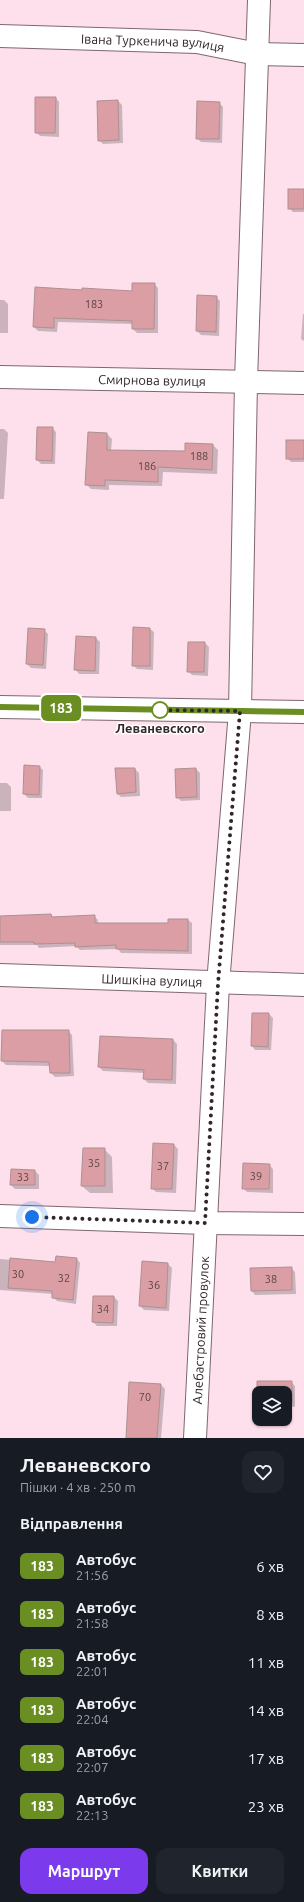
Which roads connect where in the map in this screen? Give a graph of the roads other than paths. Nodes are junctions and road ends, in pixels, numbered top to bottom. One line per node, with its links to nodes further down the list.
1 (259, 0): 3 (street, Алебастровий провулок)
2 (0, 36): 3 (street, Івана Туркенича вулиця)
3 (257, 54): 4 (street, Івана Туркенича вулиця); 6 (street, Алебастровий провулок)
4 (304, 55)
5 (0, 377): 6 (street, Смирнова вулиця)
6 (246, 381): 7 (street, Смирнова вулиця); 9 (street, Алебастровий провулок)
7 (304, 383)
8 (0, 707): 9 (street)
9 (240, 711): 10 (street); 12 (street, Алебастровий провулок)
10 (304, 712)
11 (0, 976): 12 (street, Шишкіна вулиця)
12 (218, 984): 13 (street, Шишкіна вулиця); 15 (street, Алебастровий провулок)
13 (304, 985)
14 (0, 1216): 15 (street)
15 (205, 1223): 16 (street); 17 (street, Алебастровий провулок)
16 (304, 1224)
17 (195, 1438)

